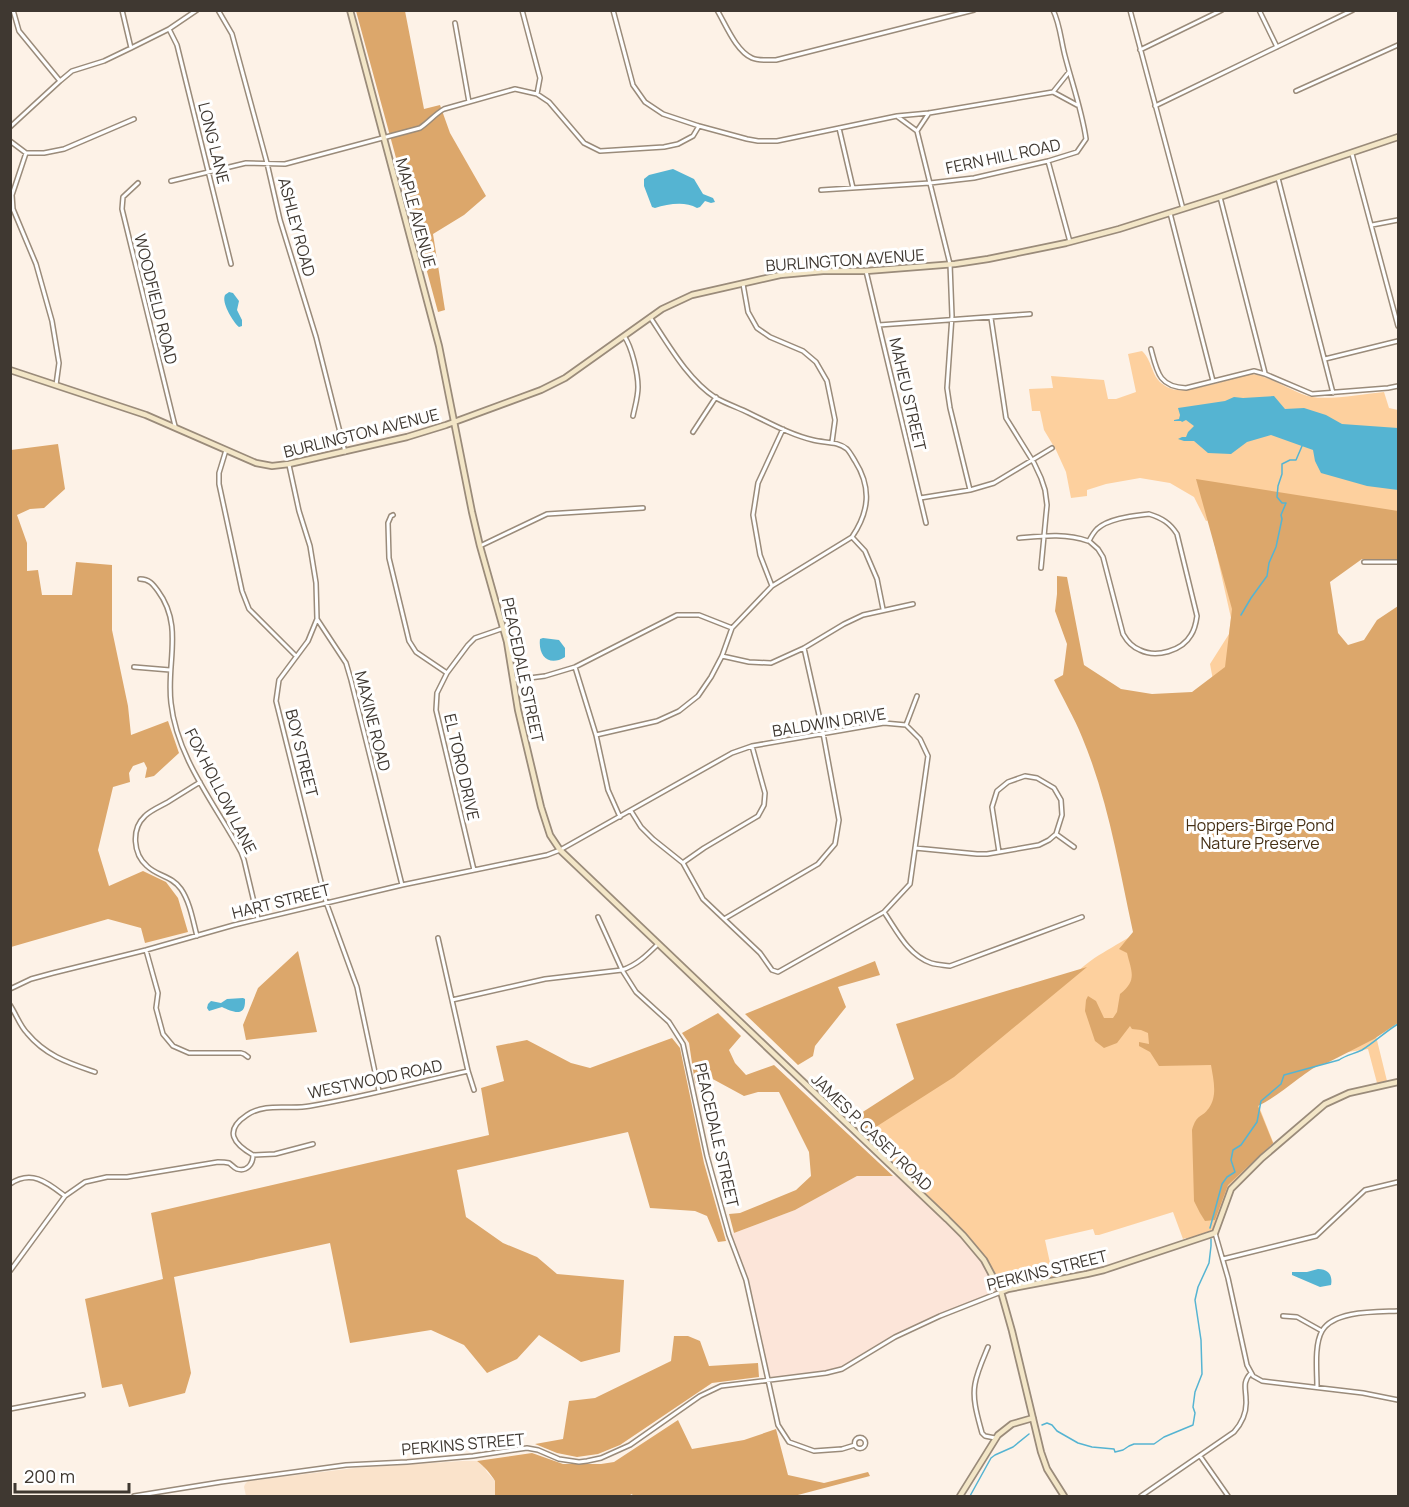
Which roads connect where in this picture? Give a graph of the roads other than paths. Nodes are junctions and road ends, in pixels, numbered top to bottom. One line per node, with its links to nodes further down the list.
1 (13, 10): 23 (street)
2 (122, 10): 20 (street)
3 (197, 10): 15 (street)
4 (218, 10): 43 (street, ASHLEY ROAD)
5 (350, 10): 38 (main road, MAPLE AVENUE)
6 (522, 10): 26 (street)
7 (613, 10): 33 (street)
8 (717, 10): 9 (street)
9 (974, 10)
10 (1053, 10): 22 (street, FERN HILL ROAD)
11 (1130, 10): 21 (street)
12 (1222, 10): 21 (street)
13 (1259, 10): 19 (street)
14 (1353, 10): 19 (street)
15 (189, 12): 17 (street)
16 (455, 23): 27 (street)
17 (169, 29): 20 (street); 44 (street, LONG LANE)
18 (1398, 45): 24 (street)
19 (1277, 47): 29 (street)
20 (131, 48): 23 (street)
21 (1140, 50): 29 (street)
22 (1069, 72): 25 (street); 28 (street, FERN HILL ROAD)
23 (60, 81): 34 (street)
24 (1296, 91)
25 (1053, 92): 28 (street); 30 (street)
26 (537, 94): 27 (street); 33 (street)
27 (469, 102): 38 (street)
28 (1077, 105): 42 (street, FERN HILL ROAD)
29 (1155, 106): 52 (street)
30 (929, 114): 31 (street); 36 (street)
31 (897, 116): 35 (street); 36 (street)
32 (134, 119): 40 (street)
33 (699, 126): 35 (street)
34 (10, 127)
35 (839, 128): 49 (street)
36 (917, 131): 48 (street)
37 (1398, 137): 41 (main road, BURLINGTON AVENUE)
38 (384, 138): 43 (street); 79 (main road, MAPLE AVENUE)
39 (10, 141): 40 (street)
40 (26, 153): 74 (street)
41 (1352, 154): 45 (main road, BURLINGTON AVENUE); 55 (street)
42 (1048, 161): 48 (street, FERN HILL ROAD); 56 (street)
43 (267, 163): 44 (street); 86 (street, ASHLEY ROAD)
44 (209, 172): 46 (street); 57 (street, LONG LANE)
45 (1278, 178): 51 (main road, BURLINGTON AVENUE); 70 (street)
46 (171, 181)
47 (138, 183): 80 (street, WOODFIELD ROAD)
48 (930, 183): 49 (street, FERN HILL ROAD); 58 (street)
49 (853, 188): 50 (street, FERN HILL ROAD)
50 (821, 190)
51 (1220, 198): 52 (main road, BURLINGTON AVENUE); 72 (street)
52 (1183, 209): 53 (main road, BURLINGTON AVENUE)
53 (1170, 213): 56 (main road, BURLINGTON AVENUE); 73 (street)
54 (1398, 220): 55 (street)
55 (1372, 225): 66 (street)
56 (1070, 242): 58 (main road, BURLINGTON AVENUE)
57 (231, 264)
58 (950, 264): 59 (main road, BURLINGTON AVENUE); 64 (street)
59 (866, 271): 60 (main road, BURLINGTON AVENUE); 65 (street, MAHEU STREET)
60 (743, 283): 62 (main road, BURLINGTON AVENUE); 83 (street)
61 (1030, 314): 63 (street)
62 (650, 317): 67 (main road, BURLINGTON AVENUE); 77 (street)
63 (991, 318): 64 (street); 87 (street)
64 (951, 320): 65 (street); 89 (street)
65 (879, 326): 90 (street, MAHEU STREET)
66 (1398, 326)
67 (624, 336): 78 (street); 79 (main road, BURLINGTON AVENUE)
68 (1398, 341): 70 (street)
69 (1151, 349): 73 (street)
70 (1325, 359): 76 (street)
71 (10, 370): 74 (main road, BURLINGTON AVENUE)
72 (1265, 374): 73 (street); 76 (street)
73 (1213, 381)
74 (56, 385): 80 (main road, BURLINGTON AVENUE)
75 (1398, 386): 76 (street)
76 (1334, 393)
77 (716, 397): 81 (street); 82 (street)
78 (633, 416)
79 (453, 423): 86 (main road, BURLINGTON AVENUE); 98 (main road, PEACEDALE STREET)
80 (175, 426): 85 (main road, BURLINGTON AVENUE)
81 (783, 429): 83 (street); 103 (street)
82 (693, 432)
83 (832, 442): 95 (street)
84 (1052, 448): 87 (street)
85 (226, 450): 88 (main road, BURLINGTON AVENUE); 110 (street)
86 (345, 452): 88 (main road, BURLINGTON AVENUE)
87 (1032, 460): 89 (street); 94 (street)
88 (289, 464): 106 (street)
89 (970, 490): 90 (street)
90 (920, 498): 93 (street, MAHEU STREET)
91 (643, 508): 98 (street)
92 (393, 515): 115 (street)
93 (926, 522)
94 (1044, 536): 96 (street); 97 (street); 101 (street)
95 (852, 537): 103 (street); 105 (street)
96 (1019, 538)
97 (1089, 541): 97 (street)
98 (480, 546): 107 (main road, PEACEDALE STREET)
99 (1364, 562): 100 (street)
100 (1398, 562)
101 (1041, 568)
102 (140, 579): 114 (street, FOX HOLLOW LANE)
103 (771, 586): 108 (street)
104 (913, 604): 105 (street)
105 (883, 609): 109 (street)
106 (317, 620): 110 (street, BOY STREET); 132 (street, MAXINE ROAD)
107 (504, 628): 115 (street, EL TORO DRIVE); 116 (main road, PEACEDALE STREET)
108 (732, 628): 111 (street); 113 (street)
109 (804, 648): 111 (street); 119 (street)
110 (296, 656): 133 (street, BOY STREET)
111 (722, 656): 120 (street)
112 (134, 667): 114 (street)
113 (575, 667): 116 (street); 120 (street)
114 (170, 670): 122 (street, FOX HOLLOW LANE)
115 (447, 673): 131 (street, EL TORO DRIVE)
116 (513, 680): 128 (main road, PEACEDALE STREET)
117 (917, 696): 118 (street)
118 (906, 725): 119 (street, BALDWIN DRIVE); 127 (street, BALDWIN DRIVE)
119 (823, 733): 121 (street, BALDWIN DRIVE); 138 (street)
120 (596, 735): 124 (street)
121 (752, 746): 123 (street, BALDWIN DRIVE); 130 (street)
122 (200, 782): 137 (street, FOX HOLLOW LANE); 139 (street)
123 (631, 811): 124 (street, BALDWIN DRIVE); 130 (street)
124 (620, 817): 128 (street, BALDWIN DRIVE)
125 (1056, 834): 126 (street); 129 (street); 129 (street)
126 (1074, 847)
127 (915, 848): 129 (street); 134 (street, BALDWIN DRIVE)
128 (560, 850): 131 (street, HART STREET); 141 (main road, JAMES P. CASEY ROAD)
129 (999, 852)
130 (683, 862): 138 (street)
131 (474, 870): 132 (street, HART STREET)
132 (402, 885): 133 (street, HART STREET)
133 (326, 902): 137 (street, HART STREET); 152 (street, BOY STREET)
134 (884, 912): 136 (street); 138 (street, BALDWIN DRIVE)
135 (598, 917): 143 (street, PEACEDALE STREET)
136 (1082, 917)
137 (258, 919): 139 (street, HART STREET)
138 (724, 919)
139 (197, 936): 142 (street, HART STREET)
140 (438, 938): 145 (street)
141 (657, 945): 143 (street); 161 (main road, JAMES P. CASEY ROAD)
142 (146, 950): 144 (street, HART STREET); 147 (street)
143 (622, 970): 145 (street); 167 (street, PEACEDALE STREET)
144 (10, 989)
145 (452, 1000): 148 (street)
146 (10, 1005): 149 (street)
147 (248, 1057)
148 (468, 1071): 151 (street); 152 (street, WESTWOOD ROAD)
149 (95, 1072)
150 (1398, 1082): 158 (main road)
151 (474, 1090)
152 (379, 1091): 154 (street, WESTWOOD ROAD)
153 (313, 1144): 154 (street)
154 (253, 1155): 157 (street)
155 (1398, 1182): 159 (street)
156 (10, 1184): 157 (street)
157 (65, 1196): 160 (street)
158 (1215, 1233): 159 (street); 161 (main road, PERKINS STREET)
159 (1223, 1259): 166 (street)
160 (10, 1271)
161 (1001, 1293): 167 (street, PERKINS STREET); 172 (main road, JAMES P. CASEY ROAD)
162 (1398, 1311): 164 (street)
163 (1283, 1316): 164 (street)
164 (1322, 1331): 168 (street)
165 (988, 1347): 173 (street)
166 (1251, 1373): 168 (street); 175 (street)
167 (768, 1380): 174 (street, PEACEDALE STREET); 176 (street, PERKINS STREET)
168 (1317, 1387): 170 (street)
169 (82, 1395): 171 (street)
170 (1398, 1400)
171 (10, 1409)
172 (1033, 1418): 173 (main road); 178 (main road, JAMES P. CASEY ROAD)
173 (995, 1438): 177 (main road)
174 (855, 1445)
175 (1200, 1456): 179 (street); 180 (street)
176 (134, 1497)
177 (960, 1497)
178 (1064, 1497)
179 (1141, 1497)
180 (1227, 1497)

